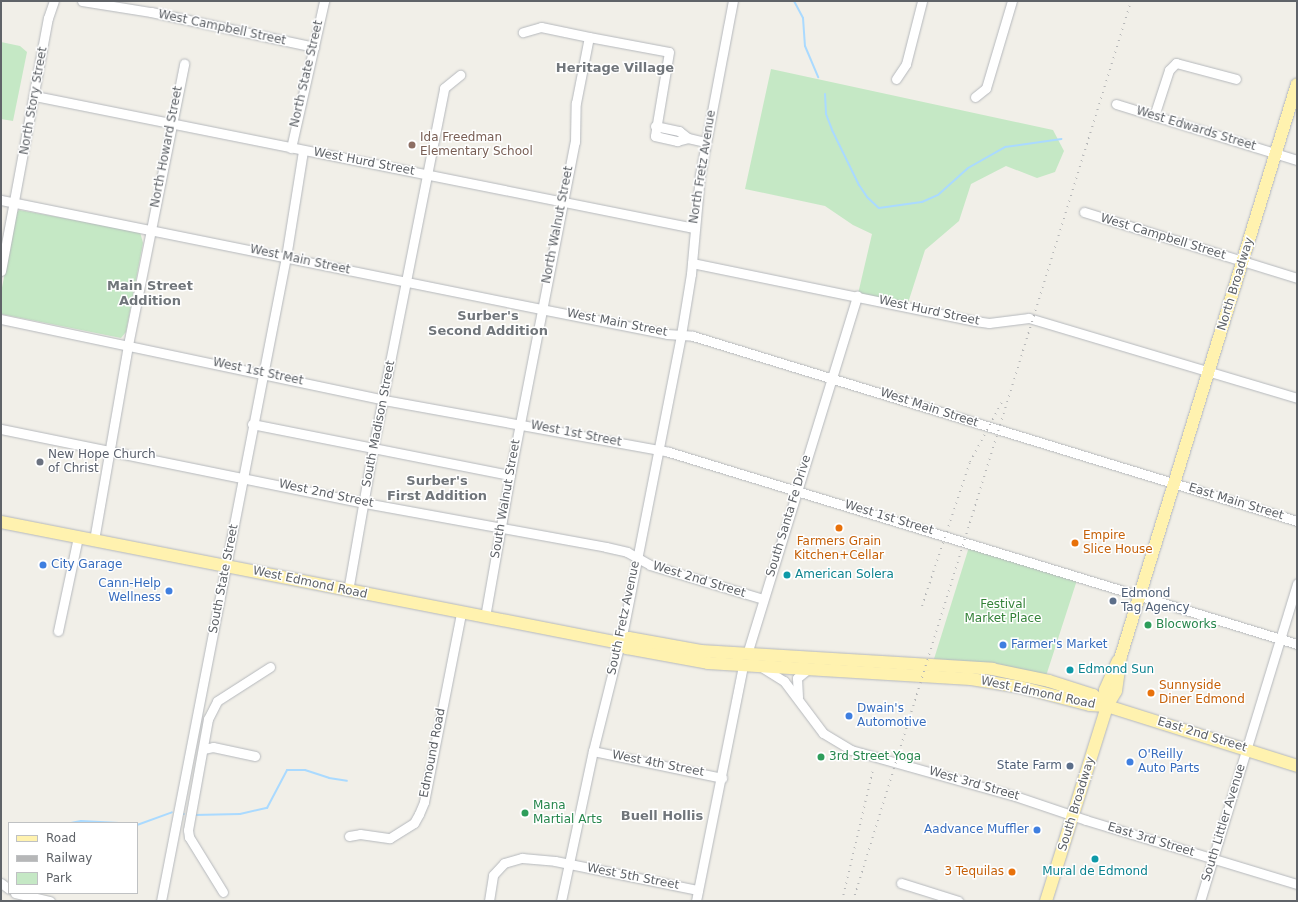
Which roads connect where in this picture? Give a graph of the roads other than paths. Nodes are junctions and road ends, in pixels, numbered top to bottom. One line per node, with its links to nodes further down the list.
1 (54, 1): 15 (street, North Story Street)
2 (82, 1): 9 (street, West Campbell Street)
3 (324, 1): 9 (street, North State Street)
4 (734, 1): 20 (street, North Fretz Avenue)
5 (922, 1): 12 (street)
6 (1012, 1): 16 (street)
7 (522, 32): 8 (street)
8 (589, 37): 20 (street); 27 (street, North Walnut Street)
9 (314, 47): 21 (street, North State Street)
10 (184, 64): 19 (street, North Howard Street)
11 (460, 75): 25 (street, South Madison Street)
12 (896, 79)
13 (1236, 79): 18 (street)
14 (1297, 84): 23 (main road, North Broadway)
15 (35, 96): 19 (street, West Hurd Street); 28 (street, North Story Street)
16 (975, 97)
17 (1116, 104): 18 (street, West Edwards Street)
18 (1154, 116): 23 (street, West Edwards Street)
19 (171, 124): 21 (street, West Hurd Street); 31 (street, North Howard Street)
20 (706, 142): 30 (street, North Fretz Avenue)
21 (291, 148): 22 (street, West Hurd Street)
22 (303, 151): 25 (street, West Hurd Street); 32 (street)
23 (1276, 154): 24 (street, West Edwards Street); 33 (main road, North Broadway)
24 (1297, 160)
25 (426, 174): 27 (street, West Hurd Street); 37 (street, South Madison Street)
26 (1, 200): 28 (street, West Main Street)
27 (562, 202): 30 (street, West Hurd Street); 39 (street, North Walnut Street)
28 (14, 203): 31 (street, West Main Street); 35 (street, North Story Street)
29 (1084, 212): 33 (street, West Campbell Street)
30 (694, 228): 34 (street, North Fretz Avenue)
31 (151, 230): 32 (street, West Main Street); 42 (street, North Howard Street)
32 (286, 257): 37 (street, West Main Street); 44 (street, South State Street)
33 (1243, 262): 36 (street, West Campbell Street); 43 (main road, North Broadway)
34 (692, 263): 38 (street, West Hurd Street); 41 (street, North Fretz Avenue)
35 (1, 271)
36 (1297, 278)
37 (406, 281): 39 (street, West Main Street); 47 (street, South Madison Street)
38 (857, 296): 43 (street, West Hurd Street); 45 (street, South Santa Fe Drive)
39 (542, 309): 41 (street, West Main Street); 48 (street, South Walnut Street)
40 (1, 319): 42 (street, West 1st Street)
41 (681, 334): 45 (street, West Main Street); 53 (street, South Fretz Avenue)
42 (128, 345): 44 (street, West 1st Street); 52 (street, North Howard Street)
43 (1209, 371): 46 (street, West Hurd Street); 56 (main road, North Broadway)
44 (263, 373): 47 (street, West 1st Street); 49 (street, South State Street)
45 (831, 378): 56 (street, West Main Street); 57 (street, South Santa Fe Drive)
46 (1297, 398)
47 (384, 400): 48 (street, West 1st Street); 51 (street, South Madison Street)
48 (520, 423): 53 (street, West 1st Street); 54 (street, South Walnut Street)
49 (252, 424): 51 (street); 55 (street, South State Street)
50 (1, 429): 52 (street, West 2nd Street)
51 (373, 448): 54 (street); 58 (street, South Madison Street)
52 (109, 450): 55 (street, West 2nd Street); 63 (street, North Howard Street)
53 (658, 450): 57 (street, West 1st Street); 64 (street, South Fretz Avenue)
54 (510, 475): 61 (street, South Walnut Street)
55 (243, 476): 58 (street, West 2nd Street); 65 (street, South State Street)
56 (1174, 484): 59 (street, East Main Street); 68 (main road, South Broadway)
57 (796, 490): 68 (street, West 1st Street); 69 (street, South Santa Fe Drive)
58 (365, 502): 61 (street, West 2nd Street); 67 (street, South Madison Street)
59 (1297, 521)
60 (1, 522): 62 (main road, West Edmond Road)
61 (501, 528): 64 (street, West 2nd Street); 71 (street, South Walnut Street)
62 (78, 537): 63 (main road, West Edmond Road); 72 (street)
63 (94, 540): 65 (main road, West Edmond Road)
64 (637, 558): 69 (street, West 2nd Street); 74 (street, South Fretz Avenue)
65 (226, 566): 67 (main road, West Edmond Road); 89 (street, South State Street)
66 (1297, 584): 73 (street, South Littler Avenue)
67 (348, 591): 70 (main road, West Edmond Road)
68 (1140, 595): 73 (street, West 1st Street); 82 (main road, South Broadway)
69 (763, 599): 76 (street, South Santa Fe Drive)
70 (461, 613): 71 (main road, West Edmond Road); 92 (street, Edmound Road)
71 (485, 618): 74 (main road, West Edmond Road)
72 (58, 631)
73 (1281, 639): 75 (street, West 1st Street); 83 (street, South Littler Avenue)
74 (620, 643): 76 (main road, West Edmond Road); 78 (main road, West Edmond Road); 85 (street, South Fretz Avenue)
75 (1297, 644)
76 (747, 654): 82 (main road, West Edmond Road)
77 (270, 666): 84 (street)
78 (743, 666): 79 (main road, West Edmond Road); 88 (street)
79 (757, 667): 80 (main road, West Edmond Road); 81 (street, West 3rd Street)
80 (807, 670): 81 (street, West 3rd Street); 82 (main road, West Edmond Road)
81 (799, 700): 91 (street, West 3rd Street)
82 (1107, 706): 83 (main road, East 2nd Street); 91 (main road, South Broadway)
83 (1246, 748): 87 (main road, East 2nd Street); 93 (street, South Littler Avenue)
84 (202, 750): 86 (street); 90 (street)
85 (593, 751): 88 (street, West 4th Street); 94 (street, South Fretz Avenue)
86 (255, 756)
87 (1297, 766)
88 (722, 778): 97 (street)
89 (184, 791): 90 (street); 101 (street, South State Street)
90 (194, 792): 98 (street)
91 (1074, 815): 93 (street, East 3rd Street); 106 (main road, South Broadway)
92 (349, 836)
93 (1212, 858): 96 (street, East 3rd Street); 107 (street, South Littler Avenue)
94 (569, 865): 97 (street, West 5th Street); 102 (street, West 5th Street); 103 (street, South Fretz Avenue)
95 (901, 883): 105 (street)
96 (1297, 884)
97 (698, 890): 104 (street)
98 (223, 892)
99 (19, 894): 100 (street)
100 (50, 901)
101 (161, 901)
102 (489, 901)
103 (562, 901)
104 (696, 901)
105 (958, 901)
106 (1046, 901)
107 (1200, 901)

